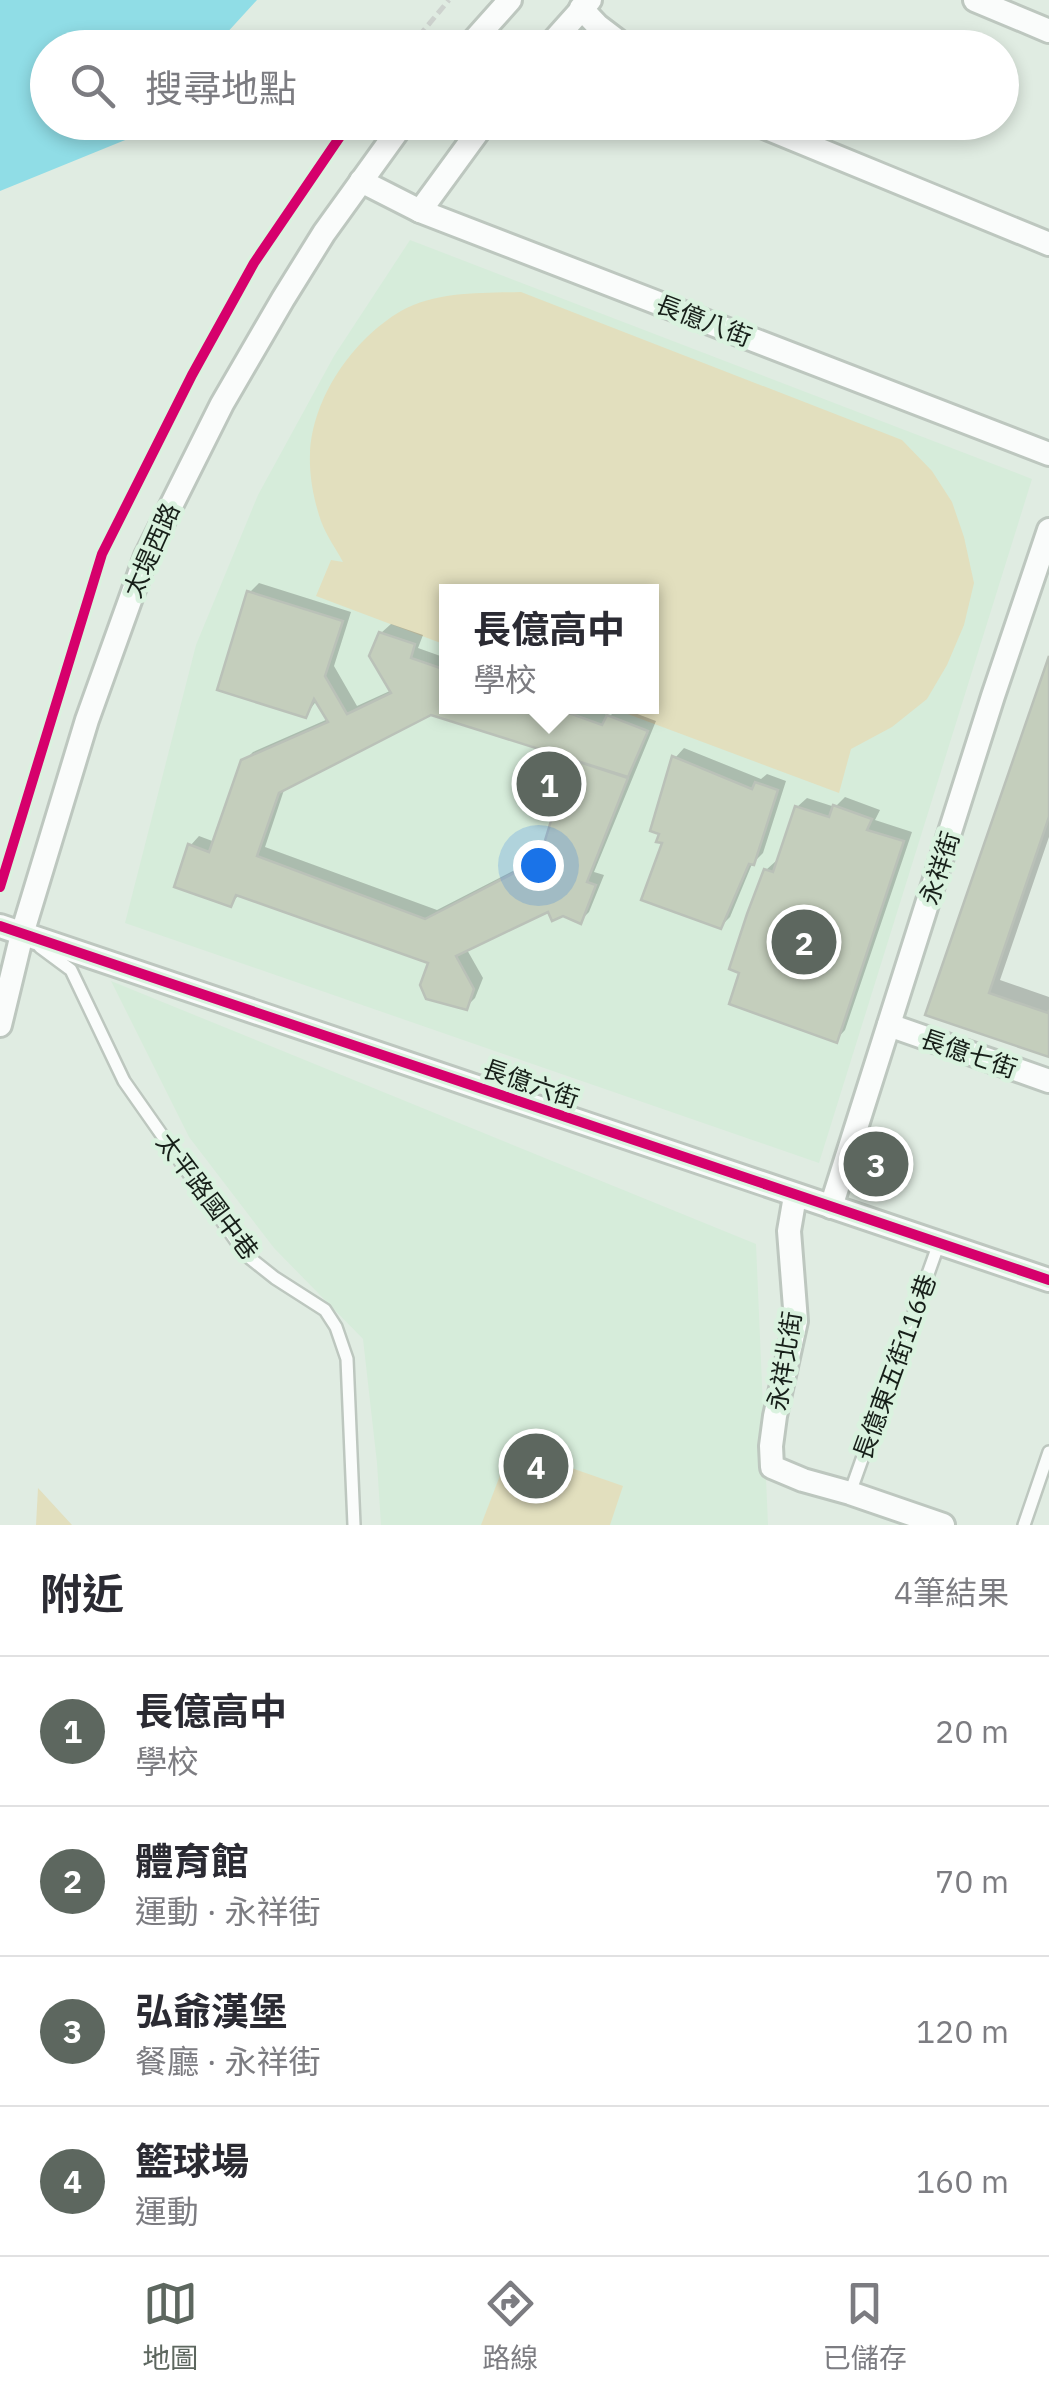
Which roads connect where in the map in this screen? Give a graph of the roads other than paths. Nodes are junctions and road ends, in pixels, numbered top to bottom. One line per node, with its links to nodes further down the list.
1 (510, 0): 4 (street)
2 (987, 2): 7 (street)
3 (585, 4): 5 (street); 6 (street)
4 (483, 30)
5 (563, 30)
6 (603, 30)
7 (1049, 31)
8 (391, 140): 11 (street, 太堤西路)
9 (472, 140): 12 (street)
10 (796, 140): 13 (street)
11 (361, 181): 12 (street, 長億八街); 16 (street, 太堤西路)
12 (420, 211): 14 (street, 長億八街)
13 (1049, 244)
14 (1049, 454)
15 (1049, 530): 18 (street, 永祥街)
16 (11, 930): 17 (street, 太堤西路); 20 (street, 長億六街); 26 (lane, 太平路國中巷)
17 (0, 1025)
18 (889, 1025): 19 (street, 長億七街); 21 (street, 永祥街)
19 (1049, 1081)
20 (795, 1196): 21 (street, 長億六街); 25 (street, 永祥北街)
21 (831, 1208): 22 (street, 長億六街)
22 (939, 1242): 23 (street, 長億六街); 25 (lane, 長億東五街116巷)
23 (1049, 1280)
24 (1049, 1452): 28 (lane)
25 (850, 1493): 27 (street)
26 (354, 1525)
27 (943, 1525)
28 (1024, 1525)

